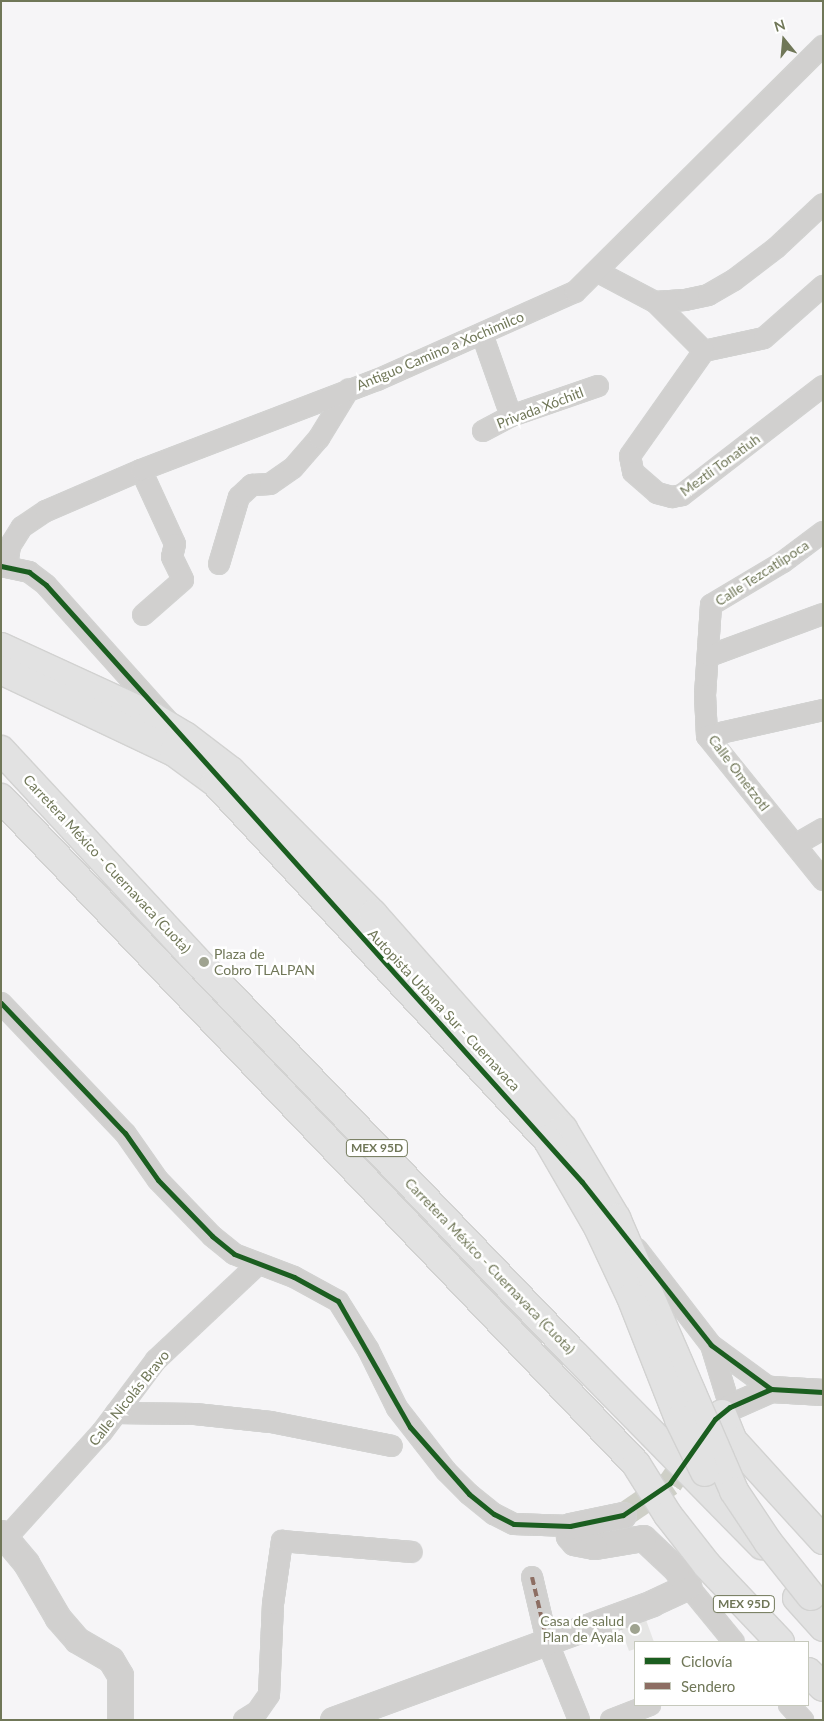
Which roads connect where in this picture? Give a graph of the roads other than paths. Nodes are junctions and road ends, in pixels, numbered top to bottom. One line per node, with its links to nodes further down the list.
1 (823, 46): 3 (street, Antiguo Camino a Xochimilco)
2 (823, 204): 5 (street)
3 (598, 272): 5 (street); 6 (street, Antiguo Camino a Xochimilco)
4 (823, 286): 7 (street)
5 (655, 302): 7 (street)
6 (482, 334): 10 (street, Antiguo Camino a Xochimilco); 11 (street)
7 (704, 351): 9 (street, Meztli Tonatiuh)
8 (598, 386): 11 (street, Privada Xóchitl)
9 (823, 386)
10 (349, 389): 13 (street, Antiguo Camino a Xochimilco); 15 (street)
11 (512, 416): 12 (street, Privada Xóchitl)
12 (483, 430)
13 (141, 470): 16 (street, Antiguo Camino a Xochimilco); 18 (street)
14 (823, 532): 19 (street, Calle Tezcatlipoca)
15 (219, 564)
16 (4, 566): 32 (street)
17 (823, 614): 21 (street)
18 (143, 615)
19 (708, 618): 21 (street, Calle Ometzotl)
20 (1, 647): 38 (highway, Autopista Urbana Sur - Cuernavaca, bridge)
21 (709, 656): 24 (street, Calle Ometzotl)
22 (1, 670): 38 (highway, Autopista Urbana Sur - Cuernavaca, bridge)
23 (823, 710): 24 (street)
24 (707, 736): 28 (street, Calle Ometzotl)
25 (1, 750): 46 (highway, Carretera México - Cuernavaca (Cuota) / MEX 95D)
26 (1, 798): 51 (highway, MEX 95D)
27 (823, 829): 28 (street)
28 (795, 845): 29 (street, Calle Ometzotl)
29 (823, 880)
30 (1, 1002): 31 (street)
31 (257, 1265): 35 (street, Calle Nicolás Bravo); 40 (street)
32 (711, 1345): 33 (street); 36 (street)
33 (771, 1390): 34 (street); 36 (street)
34 (823, 1392)
35 (116, 1413): 37 (street); 41 (street, Calle Nicolás Bravo)
36 (722, 1413): 42 (highway)
37 (392, 1446)
38 (727, 1496): 47 (highway, bridge); 48 (highway)
39 (623, 1516): 40 (street)
40 (570, 1526): 45 (street)
41 (4, 1535): 56 (street)
42 (823, 1540)
43 (412, 1552): 57 (street)
44 (532, 1577): 49 (street)
45 (688, 1586): 49 (street); 50 (street)
46 (823, 1599)
47 (823, 1610)
48 (823, 1627)
49 (547, 1640): 58 (street); 59 (street)
50 (733, 1641)
51 (779, 1641)
52 (809, 1673): 53 (highway)
53 (823, 1687)
54 (647, 1706): 60 (street)
55 (790, 1706): 61 (street)
56 (120, 1720)
57 (244, 1720)
58 (333, 1720)
59 (579, 1720)
60 (611, 1720)
61 (803, 1720)

